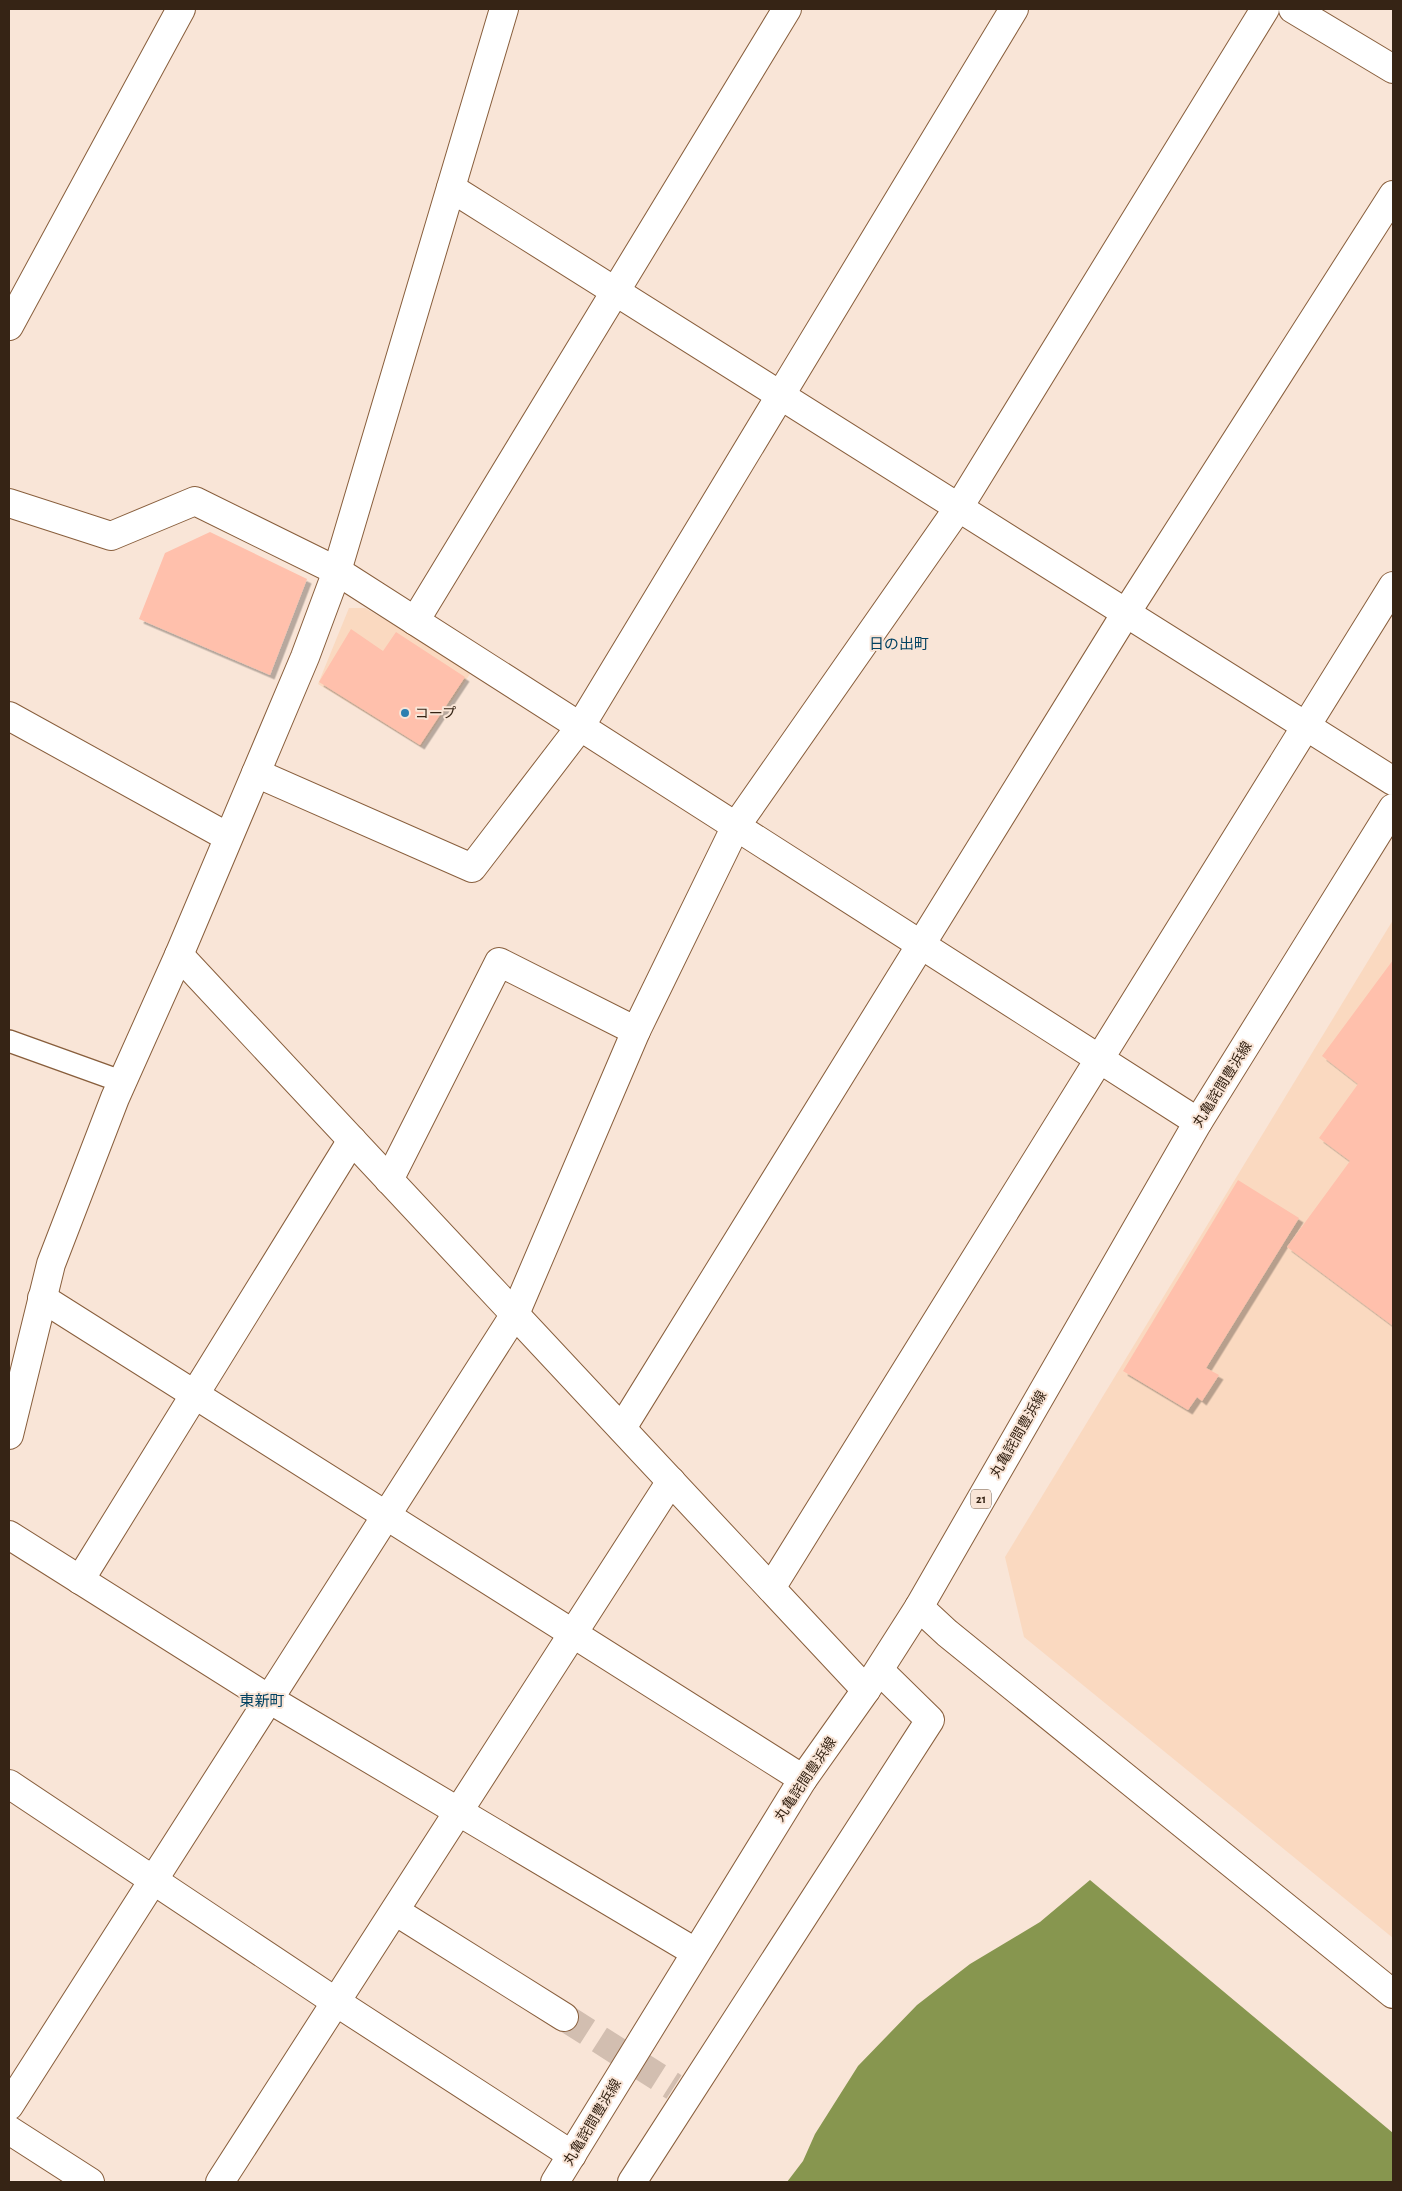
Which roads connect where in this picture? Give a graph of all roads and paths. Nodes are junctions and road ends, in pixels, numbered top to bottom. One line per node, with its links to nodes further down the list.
1 (181, 9): 11 (street)
2 (504, 9): 8 (street)
3 (787, 9): 10 (street)
4 (1014, 9): 12 (street)
5 (1264, 9): 14 (street)
6 (1293, 9): 7 (street)
7 (1393, 69)
8 (451, 188): 10 (street); 15 (street)
9 (1393, 195): 17 (street)
10 (615, 291): 12 (street); 18 (street)
11 (9, 326)
12 (780, 395): 14 (street); 21 (street)
13 (9, 503): 15 (street)
14 (959, 507): 17 (street); 25 (street)
15 (336, 572): 18 (street); 22 (street)
16 (1393, 586): 20 (street)
17 (1126, 613): 20 (street); 27 (street)
18 (415, 621): 21 (street)
19 (9, 716): 26 (street)
20 (1306, 726): 23 (street); 31 (street)
21 (580, 727): 22 (street); 25 (street)
22 (256, 774): 26 (street)
23 (1393, 781)
24 (1393, 808): 33 (street, 丸亀詫間豊浜線 / 21)
25 (736, 826): 27 (street); 29 (street)
26 (228, 837): 28 (street)
27 (922, 945): 31 (street); 39 (street)
28 (179, 955): 32 (street); 34 (street)
29 (636, 1031): 35 (street); 37 (street)
30 (9, 1041): 32 (lane)
31 (1099, 1058): 33 (street); 45 (street)
32 (122, 1082): 36 (street)
33 (1198, 1122): 46 (street, 丸亀詫間豊浜線 / 21)
34 (352, 1140): 35 (street); 38 (street)
35 (389, 1180): 37 (street)
36 (42, 1298): 38 (street); 40 (street)
37 (515, 1314): 39 (street); 42 (street)
38 (195, 1394): 42 (street); 44 (street)
39 (622, 1428): 41 (street)
40 (9, 1435)
41 (671, 1481): 45 (street); 47 (street)
42 (386, 1515): 47 (street); 49 (street)
43 (9, 1535): 44 (street)
44 (80, 1580): 49 (street)
45 (771, 1588): 48 (street)
46 (919, 1607): 48 (street, 丸亀詫間豊浜線 / 21); 56 (street)
47 (574, 1634): 50 (street); 52 (street)
48 (873, 1680): 50 (street, 丸亀詫間豊浜線 / 21); 65 (street)
49 (269, 1699): 52 (street); 53 (street)
50 (803, 1779): 55 (street, 丸亀詫間豊浜線 / 21)
51 (9, 1784): 53 (street)
52 (458, 1812): 54 (street); 55 (street)
53 (153, 1880): 57 (street); 59 (street)
54 (395, 1912): 57 (street); 58 (street)
55 (695, 1952): 61 (street, 丸亀詫間豊浜線 / 21)
56 (1393, 1994)
57 (336, 2002): 61 (street); 63 (street)
58 (564, 2017)
59 (9, 2106)
60 (9, 2130): 62 (street)
61 (572, 2155): 64 (street, 丸亀詫間豊浜線 / 21)
62 (90, 2182)
63 (220, 2182)
64 (555, 2182)
65 (632, 2182)

